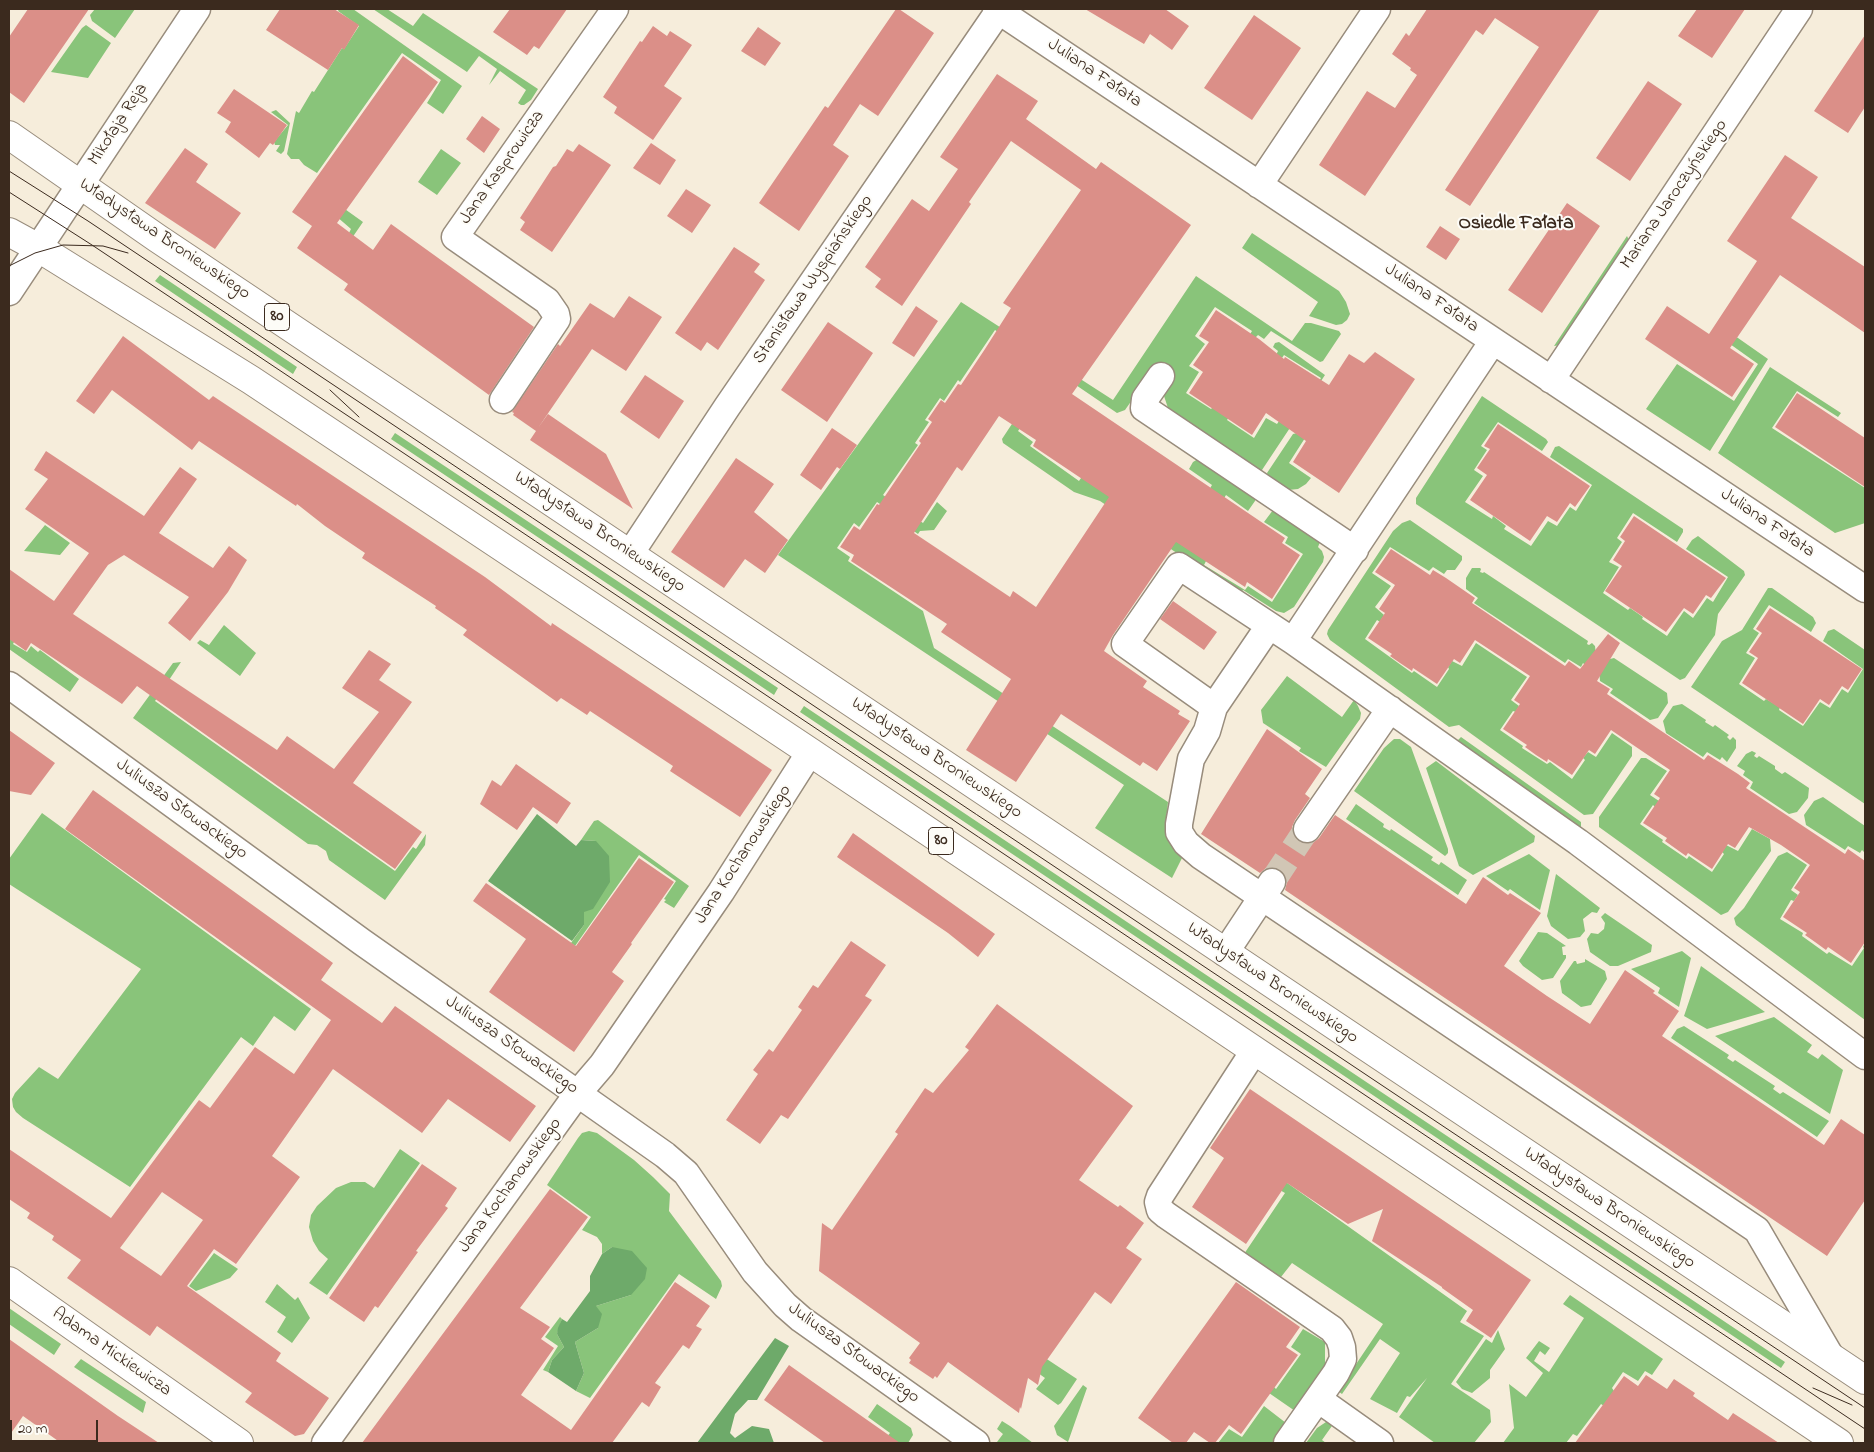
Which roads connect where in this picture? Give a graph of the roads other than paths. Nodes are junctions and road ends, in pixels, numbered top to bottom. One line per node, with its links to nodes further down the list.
1 (197, 9): 7 (street, Mikołaja Reja)
2 (614, 9): 15 (street, Jana Kasprowicza)
3 (998, 9): 8 (street, Juliana Fałata); 17 (street, Stanisława Wyspiańskiego)
4 (1377, 9): 8 (street)
5 (1799, 9): 14 (street, Mariana Jaroczyńskiego)
6 (9, 135): 7 (main road, Władysława Broniewskiego / 80)
7 (80, 184): 10 (street, Mikołaja Reja); 17 (main road, Władysława Broniewskiego / 80)
8 (1259, 185): 12 (street, Juliana Fałata)
9 (9, 232): 10 (main road, 80)
10 (38, 248): 11 (street, Mikołaja Reja); 24 (main road, 80)
11 (9, 292)
12 (1493, 341): 14 (street, Juliana Fałata); 16 (street)
13 (1161, 376): 16 (street)
14 (1551, 380): 18 (street, Juliana Fałata)
15 (503, 400)
16 (1355, 550): 20 (street)
17 (630, 554): 27 (main road, Władysława Broniewskiego / 80)
18 (1865, 590)
19 (1269, 626): 20 (street); 22 (street); 22 (street)
20 (1293, 641): 23 (street)
21 (9, 685): 30 (street, Juliusza Słowackiego)
22 (1214, 707): 26 (street)
23 (1390, 709): 25 (street); 29 (street)
24 (810, 752): 28 (main road, 80); 30 (street, Jana Kochanowskiego)
25 (1307, 829)
26 (1267, 890): 27 (street); 32 (street)
27 (1225, 953): 32 (main road, Władysława Broniewskiego / 80)
28 (1254, 1051): 34 (street); 40 (main road, 80)
29 (1865, 1056)
30 (578, 1093): 36 (street, Jana Kochanowskiego); 37 (street, Juliusza Słowackiego)
31 (9, 1281): 35 (main road, Adama Mickiewicza)
32 (1831, 1356): 33 (main road, Władysława Broniewskiego / 80)
33 (1865, 1380)
34 (1318, 1399): 38 (street); 39 (street)
35 (239, 1443)
36 (325, 1443)
37 (976, 1443)
38 (1287, 1443)
39 (1380, 1443)
40 (1838, 1443)

